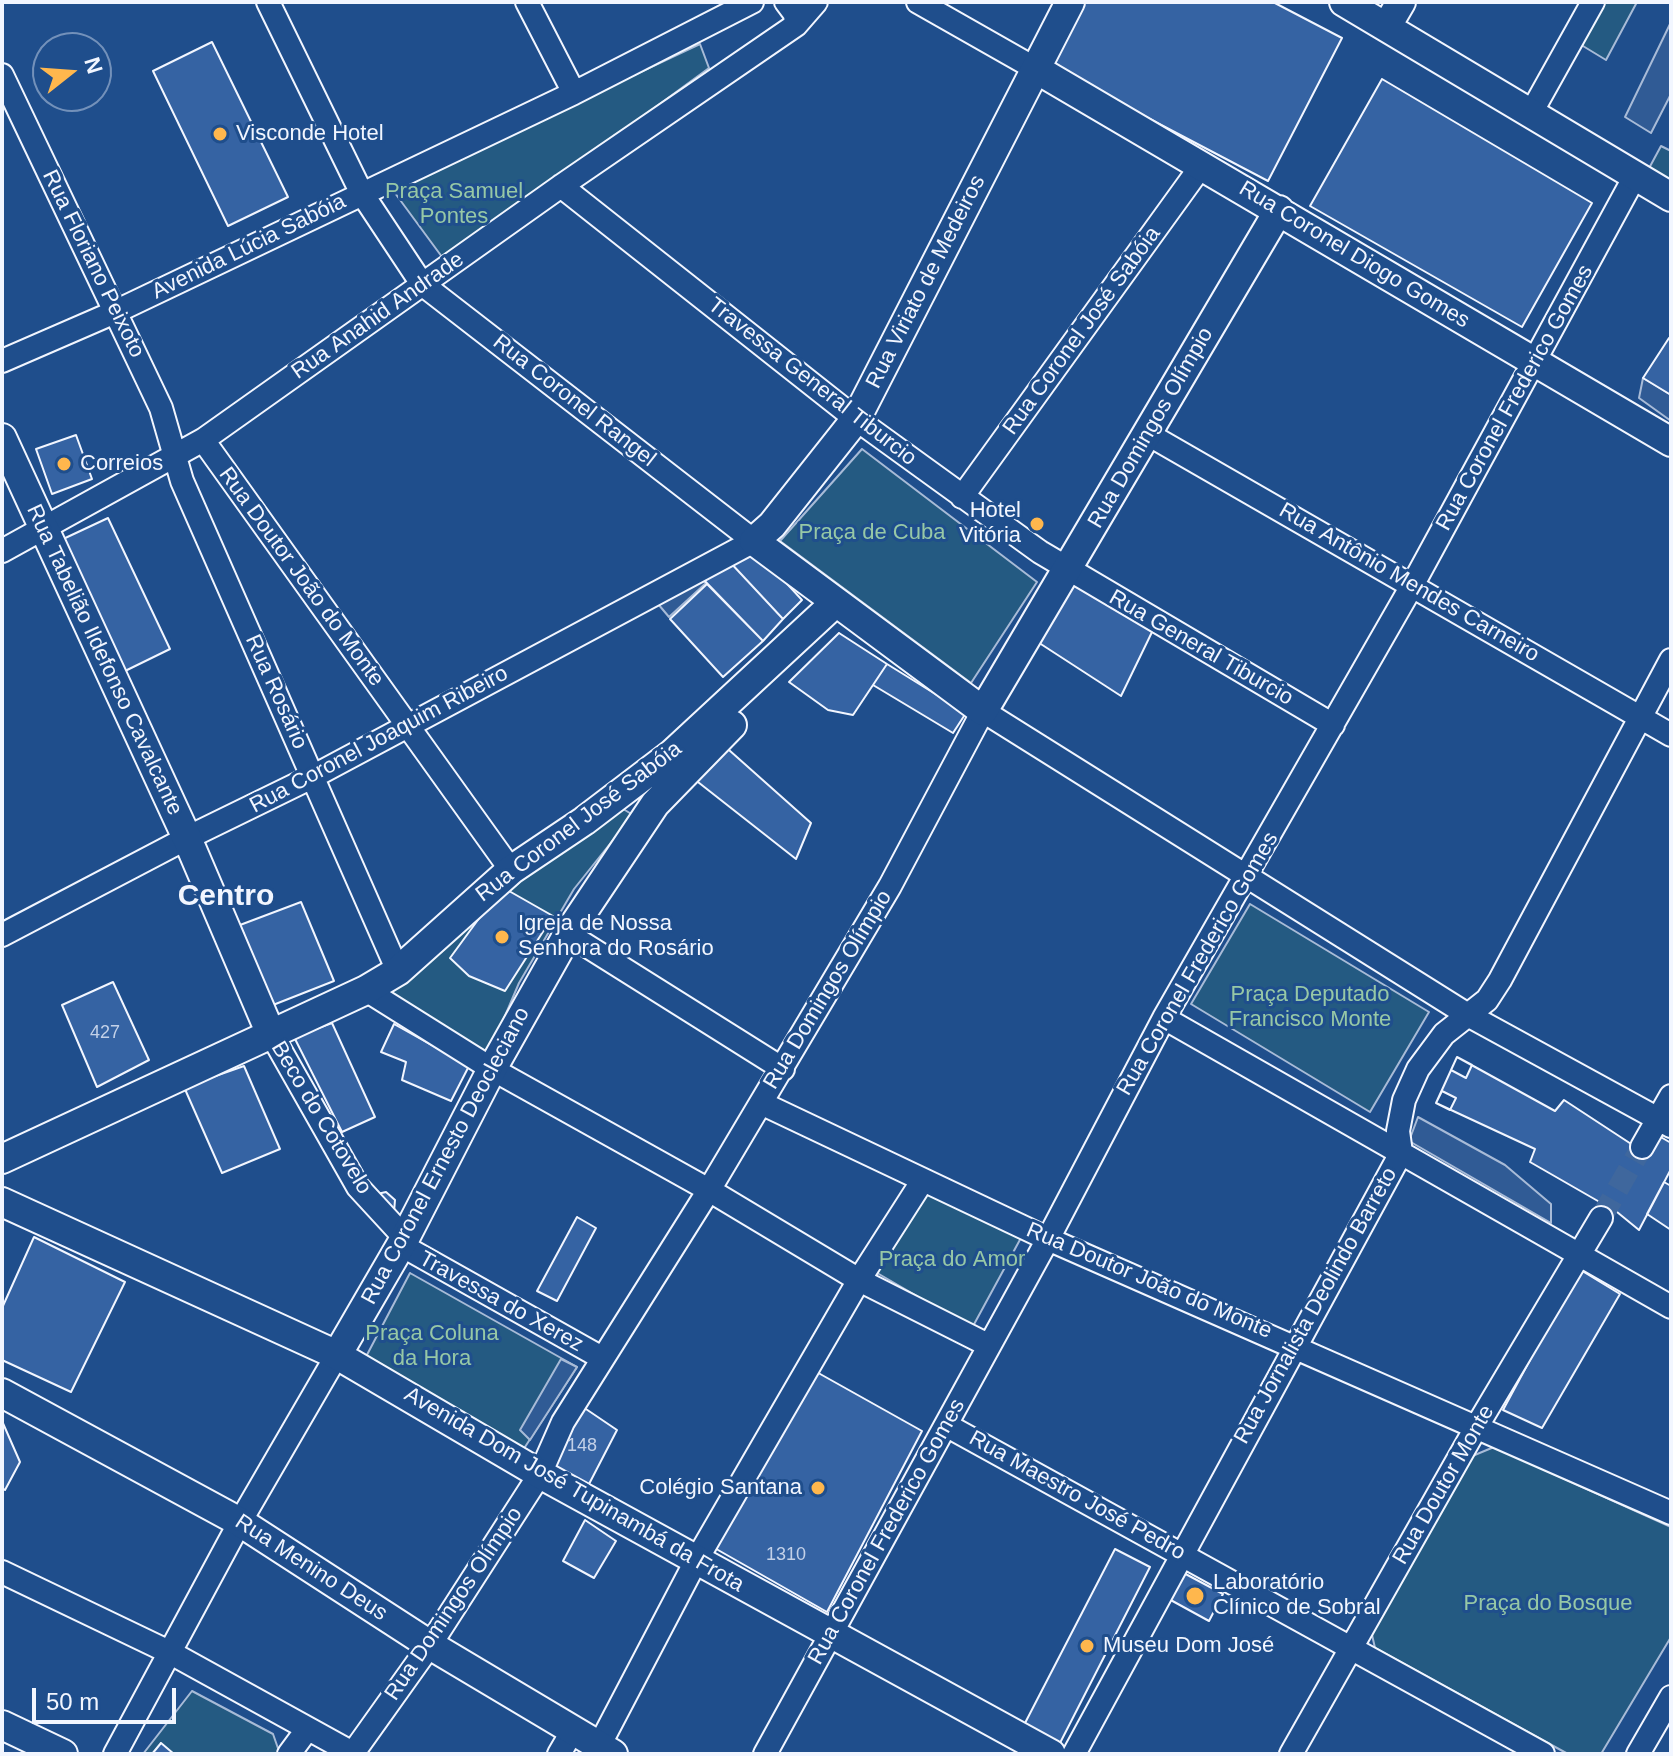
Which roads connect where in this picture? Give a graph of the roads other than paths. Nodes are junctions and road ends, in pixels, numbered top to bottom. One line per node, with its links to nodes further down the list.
1 (268, 2): 19 (street, Rua Coronel Rangel)
2 (527, 2): 14 (street)
3 (752, 2): 14 (street, Avenida Lúcia Sabóia)
4 (786, 2): 11 (street)
5 (816, 2): 11 (street, Rua Anahid Andrade)
6 (918, 2): 12 (street)
7 (1070, 2): 12 (main road, Rua Viriato de Medeiros)
8 (1344, 2): 10 (main road)
9 (1593, 2): 15 (street)
10 (1394, 14): 15 (main road)
11 (796, 25): 18 (street, Rua Anahid Andrade)
12 (1036, 69): 16 (main road, Rua Coronel Diogo Gomes); 26 (main road, Rua Viriato de Medeiros)
13 (2, 75): 23 (street, Rua Floriano Peixoto)
14 (574, 93): 19 (street, Avenida Lúcia Sabóia)
15 (1531, 113): 17 (main road)
16 (1202, 165): 21 (main road, Rua Coronel Diogo Gomes); 32 (street, Rua Coronel José Sabóia)
17 (1635, 176): 20 (main road); 25 (street, Rua Coronel Frederico Gomes)
18 (561, 186): 22 (street, Rua Anahid Andrade); 26 (street, Travessa General Tiburcio)
19 (361, 192): 22 (street, Rua Coronel Rangel); 23 (street, Avenida Lúcia Sabóia)
20 (1671, 197)
21 (1279, 210): 25 (main road, Rua Coronel Diogo Gomes); 27 (main road, Rua Domingos Olímpio)
22 (422, 284): 29 (street, Rua Anahid Andrade); 34 (street, Rua Coronel Rangel)
23 (115, 312): 24 (street, Avenida Lúcia Sabóia); 31 (street, Rua Floriano Peixoto)
24 (2, 361)
25 (1535, 363): 30 (main road, Rua Coronel Diogo Gomes); 37 (street, Rua Coronel Frederico Gomes)
26 (856, 419): 32 (street, Travessa General Tiburcio); 34 (main road, Rua Viriato de Medeiros)
27 (1146, 433): 36 (main road, Rua Domingos Olímpio); 37 (street, Rua Antônio Mendes Carneiro)
28 (2, 438): 33 (main road, Rua Tabelião Ildefonso Cavalcante)
29 (203, 440): 31 (street, Rua Anahid Andrade); 43 (street, Rua Doutor João do Monte)
30 (1671, 442)
31 (176, 456): 33 (street, Rua Anahid Andrade); 45 (street, Rua Rosário)
32 (962, 497): 36 (street, Travessa General Tiburcio)
33 (45, 530): 35 (street, Rua Anahid Andrade); 46 (main road, Rua Tabelião Ildefonso Cavalcante)
34 (754, 541): 38 (main road, Rua Coronel Rangel); 43 (street, Rua Coronel Joaquim Ribeiro)
35 (2, 551)
36 (1068, 571): 40 (main road, Rua Domingos Olímpio); 42 (street, Rua General Tiburcio)
37 (1413, 584): 41 (street, Rua Antônio Mendes Carneiro); 42 (street, Rua Coronel Frederico Gomes)
38 (843, 608): 40 (main road, Rua Coronel Rangel); 47 (main road, Rua Coronel José Sabóia); 49 (main road, Rua Coronel Ernesto Deocleciano)
39 (1671, 660): 41 (street, Rua Jornalista Deolindo Barreto)
40 (983, 711): 48 (street); 57 (street, Rua Domingos Olímpio)
41 (1640, 717): 44 (street, Rua Antônio Mendes Carneiro); 53 (street, Rua Jornalista Deolindo Barreto)
42 (1333, 725): 48 (street, Rua Coronel Frederico Gomes)
43 (408, 726): 45 (street, Rua Coronel Joaquim Ribeiro); 47 (street, Rua Doutor João do Monte)
44 (1671, 735)
45 (314, 776): 46 (street, Rua Coronel Joaquim Ribeiro); 51 (street, Rua Rosário)
46 (187, 838): 50 (street, Rua Coronel Joaquim Ribeiro); 55 (main road)
47 (511, 870): 51 (main road, Rua Coronel José Sabóia)
48 (1249, 875): 53 (street); 54 (street, Rua Coronel Frederico Gomes)
49 (568, 934): 56 (main road, Rua Coronel Ernesto Deocleciano); 57 (street)
50 (2, 935)
51 (398, 971): 52 (main road, Rua Coronel José Sabóia)
52 (366, 990): 55 (main road, Rua Coronel José Sabóia); 56 (street)
53 (1468, 1015): 60 (street); 62 (street, Rua Jornalista Deolindo Barreto)
54 (1164, 1018): 62 (street); 68 (street, Rua Coronel Frederico Gomes)
55 (270, 1032): 63 (main road, Rua Coronel José Sabóia); 69 (street, Beco do Cotovelo)
56 (492, 1069): 65 (street); 69 (main road, Rua Coronel Ernesto Deocleciano)
57 (783, 1069): 59 (street, Rua Domingos Olímpio)
58 (1671, 1096): 60 (street)
59 (761, 1103): 64 (street, Rua Doutor João do Monte); 65 (street, Rua Domingos Olímpio)
60 (1664, 1122): 61 (street)
61 (1642, 1147)
62 (1401, 1153): 70 (street); 73 (street, Rua Jornalista Deolindo Barreto)
63 (2, 1159)
64 (923, 1180): 68 (street, Rua Doutor João do Monte); 71 (street)
65 (709, 1190): 71 (street); 76 (street, Rua Domingos Olímpio)
66 (2, 1202): 75 (main road, Avenida Dom José Tupinambá da Frota)
67 (1601, 1218): 70 (street, Rua Doutor Monte)
68 (1048, 1239): 73 (street, Rua Doutor João do Monte); 74 (street, Rua Coronel Frederico Gomes)
69 (403, 1242): 75 (main road, Rua Coronel Ernesto Deocleciano); 76 (street, Travessa do Xerez)
70 (1580, 1254): 72 (street); 79 (street, Rua Doutor Monte)
71 (859, 1280): 74 (street); 84 (street)
72 (1671, 1307)
73 (1294, 1344): 79 (street, Rua Doutor João do Monte); 83 (street, Rua Jornalista Deolindo Barreto)
74 (988, 1345): 78 (street, Rua Coronel Frederico Gomes)
75 (337, 1355): 80 (main road, Avenida Dom José Tupinambá da Frota); 82 (street, Rua Coronel Ernesto Deocleciano)
76 (602, 1358): 80 (street, Rua Domingos Olímpio)
77 (2, 1393): 82 (main road, Rua Menino Deus)
78 (946, 1425): 83 (street, Rua Maestro José Pedro); 86 (street, Rua Coronel Frederico Gomes)
79 (1477, 1426): 81 (street, Rua Doutor João do Monte); 88 (street, Rua Doutor Monte)
80 (540, 1474): 84 (main road, Avenida Dom José Tupinambá da Frota); 87 (street, Rua Domingos Olímpio)
81 (1671, 1513)
82 (240, 1522): 87 (main road, Rua Menino Deus); 89 (street, Rua Coronel Ernesto Deocleciano)
83 (1181, 1552): 88 (street, Rua Maestro José Pedro); 101 (street, Rua Jornalista Deolindo Barreto)
84 (697, 1559): 86 (main road, Avenida Dom José Tupinambá da Frota); 94 (street)
85 (2, 1572): 89 (street)
86 (831, 1636): 99 (street, Rua Coronel Frederico Gomes); 100 (main road, Avenida Dom José Tupinambá da Frota)
87 (430, 1645): 93 (main road, Rua Menino Deus); 98 (street, Rua Domingos Olímpio)
88 (1352, 1646): 102 (street, Rua Doutor Monte); 103 (street, Rua Maestro José Pedro)
89 (171, 1653): 92 (street); 96 (street, Rua Coronel Ernesto Deocleciano)
90 (1671, 1697): 104 (street)
91 (2, 1725): 95 (main road)
92 (306, 1731): 97 (street); 98 (street)
93 (566, 1742): 94 (main road, Rua Menino Deus)
94 (606, 1750)
95 (63, 1754)
96 (115, 1754)
97 (289, 1754)
98 (353, 1754)
99 (765, 1754)
100 (1051, 1754)
101 (1074, 1754)
102 (1291, 1754)
103 (1543, 1754)
104 (1638, 1754)

